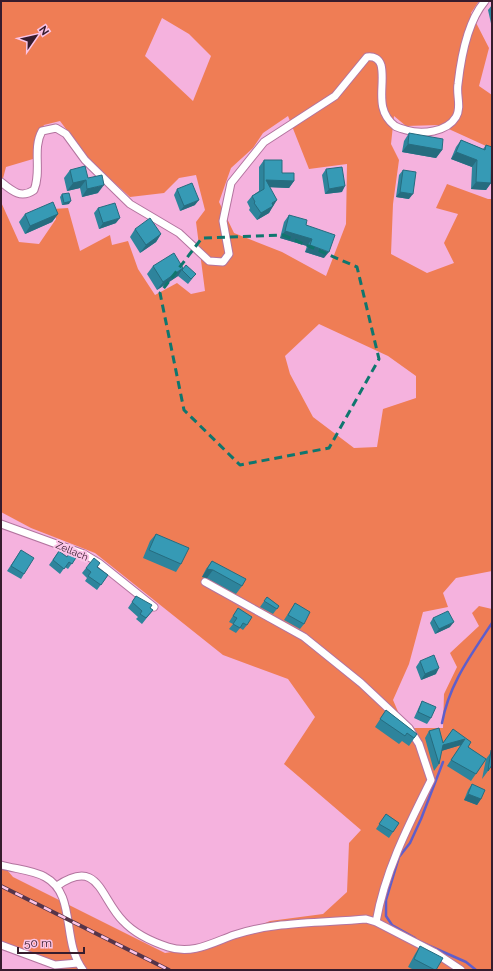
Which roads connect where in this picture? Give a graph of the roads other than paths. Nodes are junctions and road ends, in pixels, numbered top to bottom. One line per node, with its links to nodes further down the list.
1 (485, 1): 2 (street)
2 (1, 182)
3 (1, 524): 5 (street, Zellach)
4 (204, 582): 8 (street)
5 (154, 606)
6 (1, 865): 7 (street)
7 (58, 886): 8 (street); 10 (street)
8 (376, 922): 12 (street)
9 (1, 945): 10 (street)
10 (78, 963): 11 (street)
11 (83, 970)
12 (461, 970)

